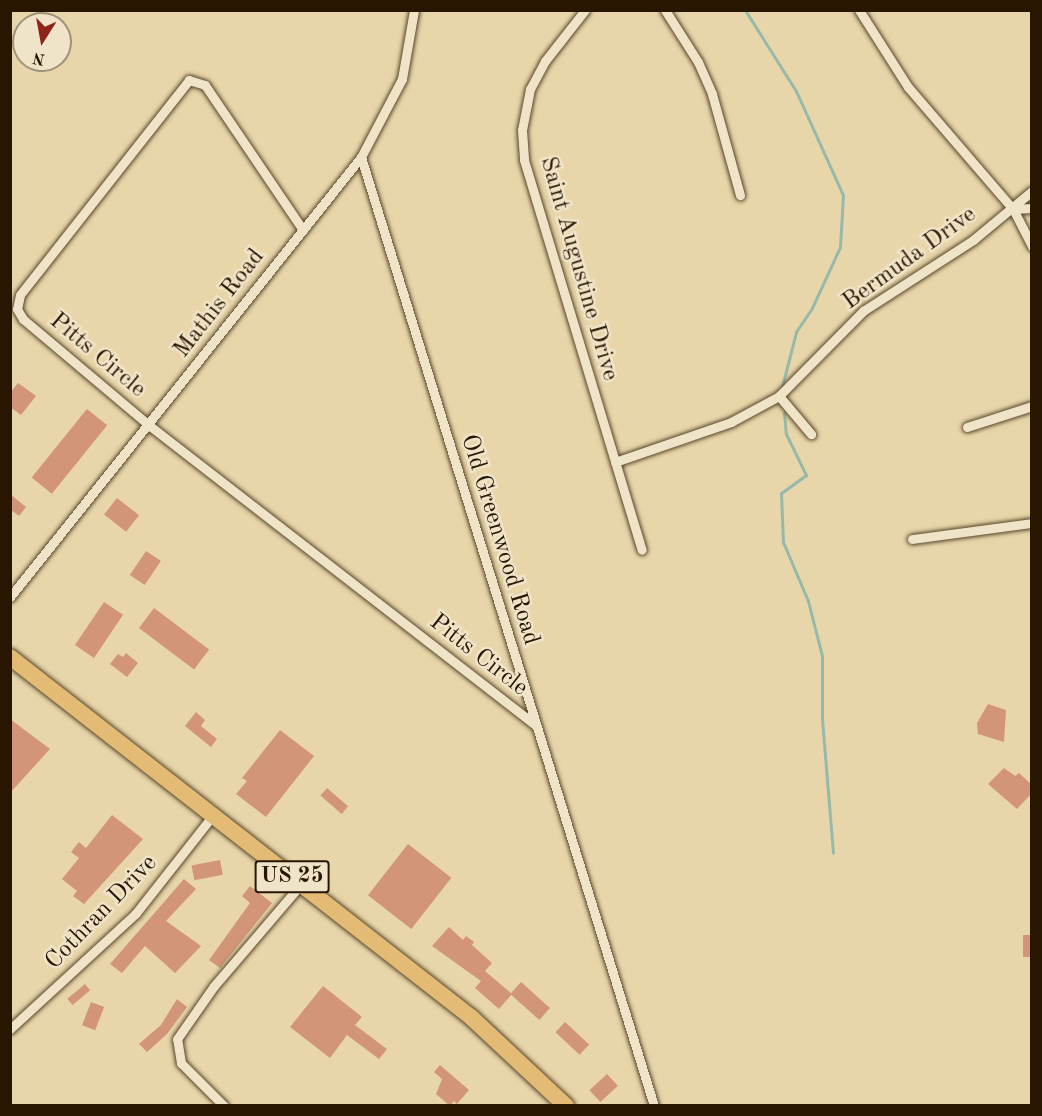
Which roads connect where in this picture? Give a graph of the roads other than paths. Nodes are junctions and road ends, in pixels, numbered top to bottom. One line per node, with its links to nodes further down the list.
1 (414, 10): 5 (street, Mathis Road)
2 (585, 10): 17 (street, Saint Augustine Drive)
3 (665, 10): 7 (street)
4 (859, 10): 9 (street)
5 (361, 157): 10 (street, Mathis Road); 23 (street, Old Greenwood Road)
6 (1032, 190): 9 (street, Bermuda Drive)
7 (740, 195)
8 (1032, 208): 9 (street, Bermuda Drive)
9 (1013, 209): 11 (street); 12 (street, Bermuda Drive)
10 (303, 230): 14 (street, Mathis Road); 14 (street, Pitts Circle)
11 (1032, 246)
12 (779, 396): 16 (street); 17 (street, Bermuda Drive)
13 (1032, 406): 15 (street)
14 (150, 426): 21 (street, Mathis Road); 23 (street, Pitts Circle)
15 (967, 427)
16 (811, 434)
17 (615, 462): 20 (street, Saint Augustine Drive)
18 (1032, 523): 19 (street)
19 (912, 539)
20 (642, 550)
21 (10, 597)
22 (10, 657): 24 (highway, US 25)
23 (536, 725): 29 (street, Old Greenwood Road)
24 (213, 816): 25 (highway, US 25); 26 (street, Cothran Drive)
25 (301, 884): 27 (street); 28 (highway, US 25)
26 (10, 1029)
27 (224, 1106)
28 (566, 1106)
29 (654, 1106)

